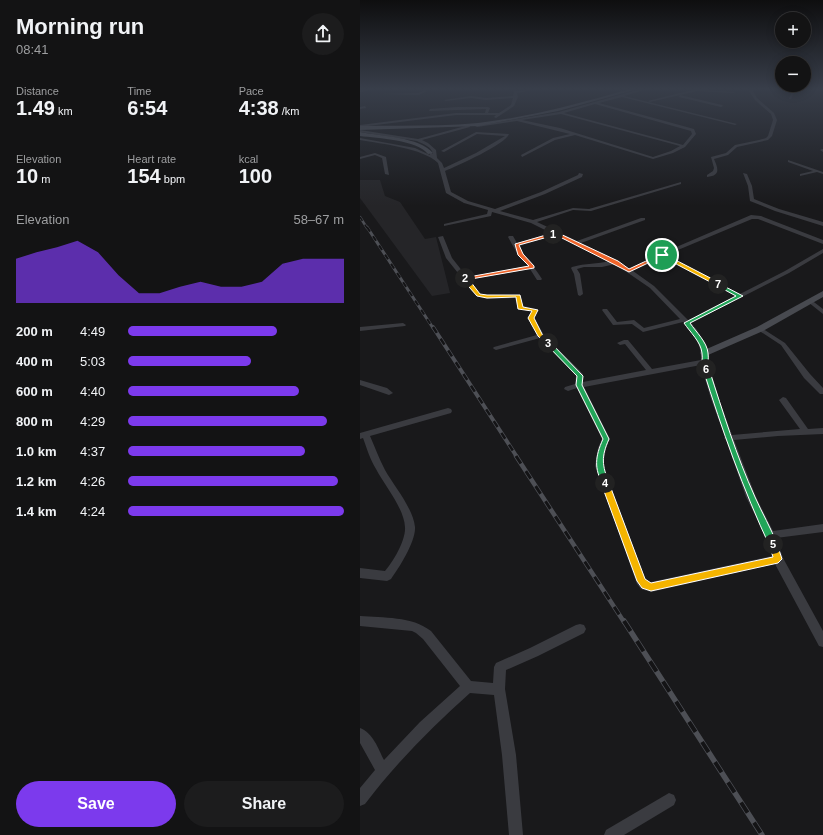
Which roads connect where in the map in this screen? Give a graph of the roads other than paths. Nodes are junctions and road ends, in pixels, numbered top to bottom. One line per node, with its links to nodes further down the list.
1 (461, 128): 8 (street)
2 (550, 128): 6 (street)
3 (620, 128): 9 (street)
4 (686, 128): 9 (street)
5 (773, 128): 23 (street)
6 (574, 134): 9 (street); 12 (street)
7 (360, 135): 8 (street); 11 (main road); 15 (street)
8 (418, 140): 15 (street)
9 (684, 146)
10 (443, 151): 15 (street)
11 (430, 153): 15 (street)
12 (522, 156)
13 (360, 158): 19 (street)
14 (789, 161): 17 (street)
15 (441, 166): 25 (street)
16 (823, 168): 17 (street)
17 (816, 171): 18 (street); 22 (street)
18 (823, 173)
19 (387, 174)
20 (581, 174): 25 (street)
21 (746, 174): 29 (street)
22 (802, 175)
23 (709, 176)
24 (679, 183): 28 (street)
25 (492, 210): 28 (street); 31 (street)
26 (643, 219): 36 (street)
27 (823, 220): 29 (street)
28 (533, 222): 32 (street)
29 (817, 222): 30 (street)
30 (823, 224)
31 (446, 225)
32 (556, 233): 36 (street); 37 (street)
33 (511, 236): 37 (street)
34 (441, 237): 43 (street)
35 (823, 242): 39 (street)
36 (576, 243): 40 (street)
37 (516, 245): 41 (street)
38 (823, 251): 47 (street)
39 (662, 255): 42 (street); 47 (street)
40 (616, 262): 42 (street); 45 (street)
41 (532, 267): 43 (street); 44 (street)
42 (629, 271): 51 (street)
43 (464, 279): 55 (street)
44 (539, 279)
45 (580, 294)
46 (823, 294): 48 (main road)
47 (740, 296): 51 (street)
48 (810, 301): 50 (street); 54 (main road)
49 (605, 310): 51 (street)
50 (823, 312)
51 (685, 321): 58 (street)
52 (403, 324): 53 (street)
53 (360, 329)
54 (760, 329): 58 (main road); 63 (street)
55 (541, 336): 57 (street); 61 (street)
56 (620, 343): 59 (street)
57 (496, 348)
58 (705, 358): 59 (street); 70 (street)
59 (650, 371): 61 (street)
60 (360, 382): 64 (street)
61 (579, 385): 62 (street); 73 (street)
62 (568, 389)
63 (823, 392)
64 (388, 393)
65 (783, 400): 68 (street)
66 (448, 410): 69 (street)
67 (823, 431): 68 (street)
68 (806, 432): 70 (street)
69 (362, 435): 74 (street)
70 (728, 438): 72 (street)
71 (823, 528): 72 (street)
72 (770, 535): 73 (street)
73 (778, 559): 77 (street)
74 (360, 573)
75 (360, 621): 78 (street)
76 (580, 629): 79 (street)
77 (823, 642)
78 (468, 687): 79 (street); 81 (street)
79 (499, 689): 84 (street)
80 (360, 734): 81 (street)
81 (382, 770): 82 (street)
82 (360, 800)
83 (669, 800): 85 (street)
84 (516, 835)
85 (611, 835)

